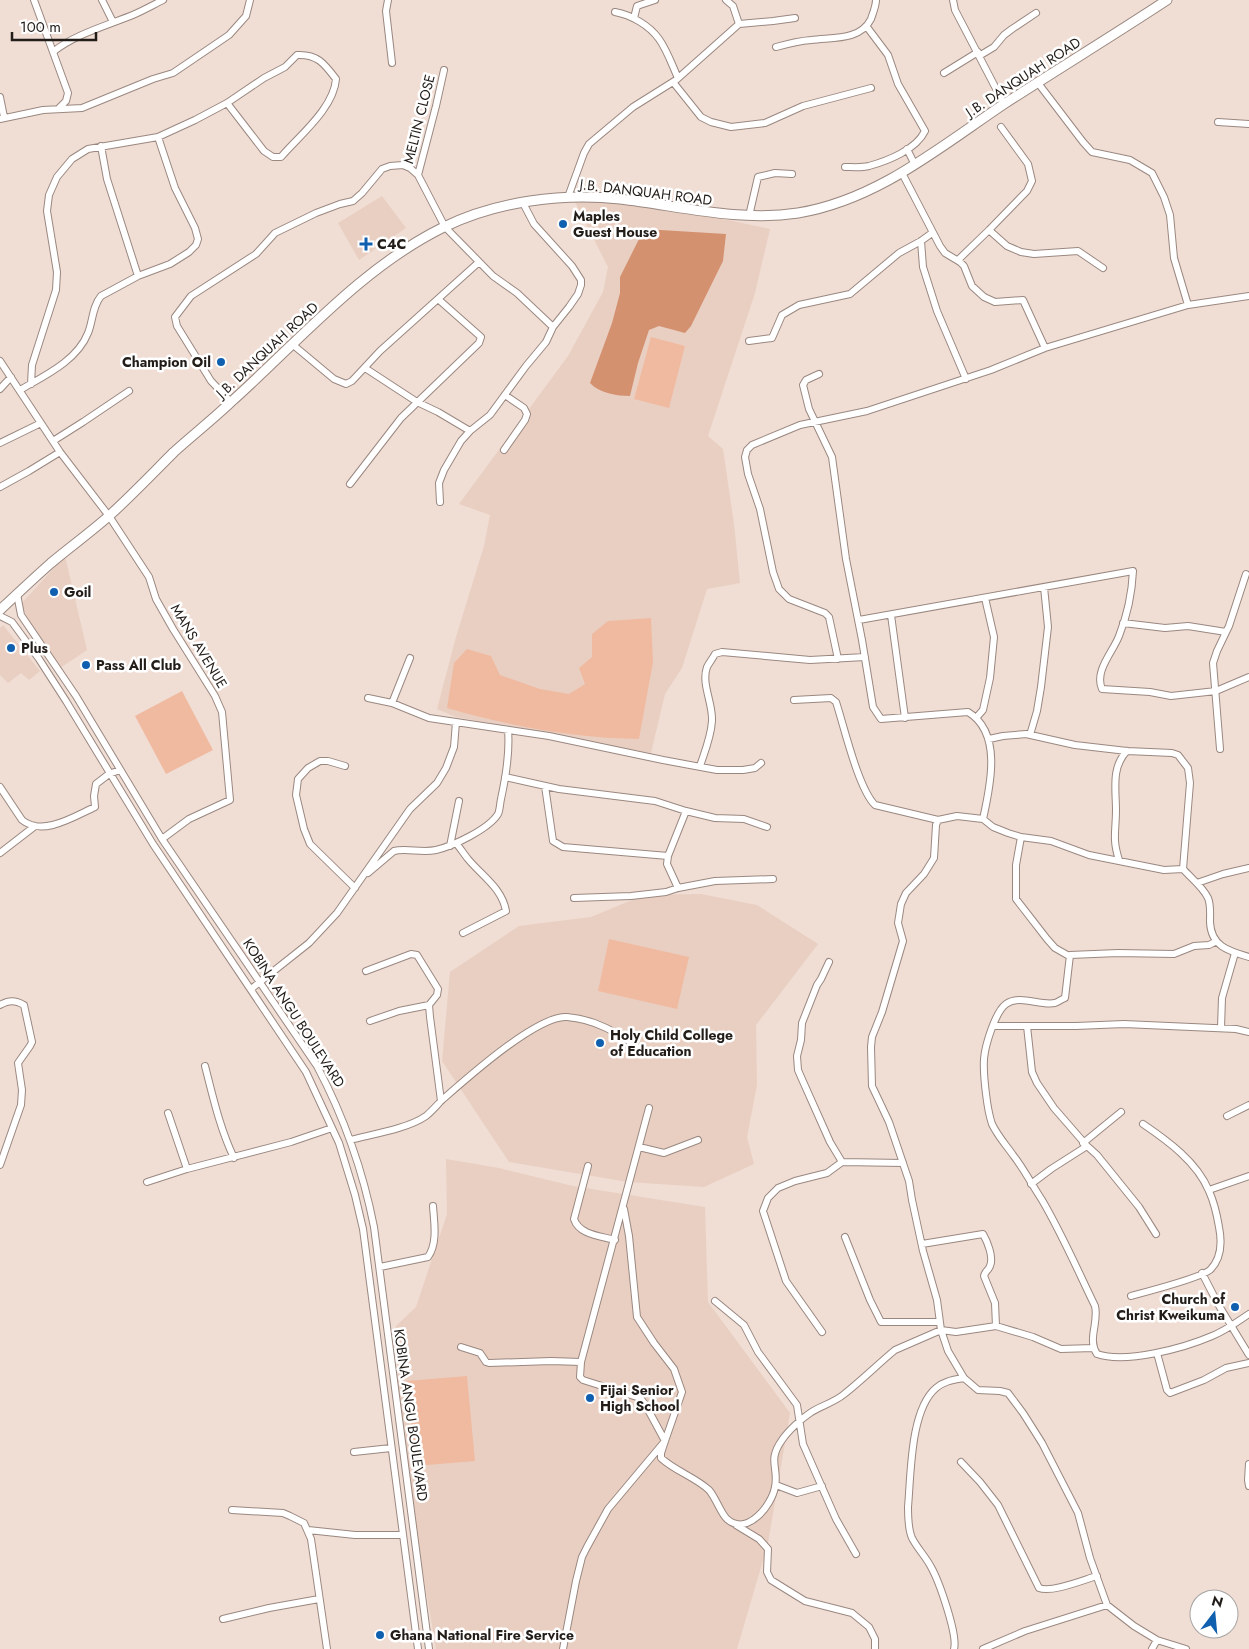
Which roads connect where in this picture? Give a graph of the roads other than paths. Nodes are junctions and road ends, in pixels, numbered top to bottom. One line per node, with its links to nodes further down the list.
1 (34, 0): 19 (street)
2 (102, 0): 15 (street)
3 (163, 0): 15 (street)
4 (250, 0): 30 (street)
5 (388, 0): 21 (street)
6 (655, 0): 13 (street)
7 (726, 0): 16 (street)
8 (876, 0): 17 (street)
9 (953, 0): 20 (street)
10 (1168, 0): 25 (highway, J.B. DANQUAH ROAD)
11 (615, 12): 13 (street)
12 (1036, 13): 20 (street)
13 (634, 18): 24 (street)
14 (795, 18): 16 (street)
15 (113, 22): 19 (street)
16 (739, 24): 24 (street)
17 (867, 27): 18 (street); 37 (street)
18 (776, 47)
19 (53, 52): 30 (street)
20 (978, 54): 23 (street); 29 (street)
21 (392, 63)
22 (444, 70): 42 (street, MELTIN CLOSE)
23 (944, 73)
24 (676, 80): 26 (street); 43 (street)
25 (1038, 82): 29 (highway, J.B. DANQUAH ROAD); 56 (street)
26 (871, 88)
27 (0, 97): 31 (street)
28 (227, 102): 28 (street); 35 (street)
29 (1004, 104): 38 (highway, J.B. DANQUAH ROAD)
30 (60, 108): 31 (street)
31 (2, 118)
32 (1218, 122): 33 (street)
33 (1249, 124)
34 (1001, 127): 47 (street)
35 (158, 137): 36 (street); 53 (street)
36 (101, 146): 53 (street); 67 (street)
37 (907, 149): 38 (street); 39 (street)
38 (915, 165): 40 (highway, J.B. DANQUAH ROAD)
39 (845, 167)
40 (902, 173): 45 (highway, J.B. DANQUAH ROAD); 48 (street)
41 (792, 174): 45 (street)
42 (418, 175): 46 (street, MELTIN CLOSE); 72 (street)
43 (568, 197): 44 (highway, J.B. DANQUAH ROAD); 45 (highway, J.B. DANQUAH ROAD)
44 (522, 203): 46 (highway, J.B. DANQUAH ROAD); 57 (street)
45 (749, 216)
46 (445, 227): 51 (street, MELTIN CLOSE); 59 (highway, J.B. DANQUAH ROAD)
47 (989, 230): 50 (street); 52 (street)
48 (932, 233): 49 (street); 50 (street)
49 (921, 242): 58 (street); 66 (street)
50 (958, 260): 60 (street)
51 (479, 262): 55 (street); 57 (street, MELTIN CLOSE)
52 (1103, 268)
53 (138, 276): 67 (street)
54 (1249, 296): 56 (street)
55 (438, 300): 62 (street); 73 (street)
56 (1188, 305): 60 (street)
57 (553, 327): 71 (street)
58 (749, 341)
59 (292, 344): 62 (street); 72 (highway, J.B. DANQUAH ROAD)
60 (1045, 348): 66 (street)
61 (0, 361): 63 (street, MANS AVENUE)
62 (365, 368): 73 (street)
63 (3, 371): 65 (street, MANS AVENUE)
64 (819, 374): 74 (street)
65 (11, 377): 68 (street); 69 (street, MANS AVENUE)
66 (966, 379): 74 (street)
67 (31, 384): 69 (street)
68 (0, 389)
69 (20, 390): 75 (street, MANS AVENUE)
70 (129, 392): 77 (street)
71 (506, 395): 76 (street); 79 (street)
72 (232, 402): 84 (highway, J.B. DANQUAH ROAD)
73 (417, 402): 76 (street); 81 (street)
74 (814, 421): 93 (street); 99 (street)
75 (41, 423): 77 (street, MANS AVENUE); 78 (street)
76 (470, 431): 83 (street)
77 (53, 441): 80 (street, MANS AVENUE)
78 (0, 443)
79 (504, 450)
80 (60, 452): 82 (street); 84 (street, MANS AVENUE)
81 (350, 484)
82 (0, 486)
83 (440, 502)
84 (109, 516): 87 (highway, J.B. DANQUAH ROAD); 128 (street, MANS AVENUE)
85 (1246, 574): 96 (street)
86 (1044, 587): 88 (street); 95 (street); 109 (street)
87 (17, 594): 89 (highway, J.B. DANQUAH ROAD); 91 (street, KOBINA ANGU BOULEVARD)
88 (985, 598): 90 (street); 106 (street)
89 (0, 610)
90 (891, 614): 93 (street); 105 (street)
91 (21, 615): 94 (street); 116 (street, KOBINA ANGU BOULEVARD)
92 (0, 616): 94 (street, KOBINA ANGU BOULEVARD)
93 (859, 620): 97 (street)
94 (12, 622): 117 (street, KOBINA ANGU BOULEVARD)
95 (1122, 622): 96 (street); 101 (street)
96 (1226, 632): 101 (street)
97 (865, 657): 99 (street); 105 (street)
98 (410, 658): 104 (street)
99 (838, 659): 115 (street)
100 (1249, 677): 101 (street)
101 (1216, 691): 111 (street)
102 (368, 698): 104 (street)
103 (794, 700): 124 (street)
104 (392, 703): 107 (street)
105 (905, 718): 106 (street)
106 (976, 718): 110 (street)
107 (456, 722): 108 (street); 135 (street)
108 (508, 730): 115 (street); 118 (street)
109 (1030, 734): 110 (street); 112 (street)
110 (989, 739): 123 (street)
111 (1220, 749)
112 (1127, 751): 132 (street); 134 (street)
113 (760, 763): 115 (street)
114 (345, 766): 138 (street)
115 (700, 766)
116 (120, 770): 117 (street); 128 (street, KOBINA ANGU BOULEVARD)
117 (110, 774): 125 (street); 149 (street, KOBINA ANGU BOULEVARD)
118 (505, 777): 119 (street); 129 (street)
119 (545, 786): 122 (street); 131 (street)
120 (0, 787): 125 (street)
121 (459, 801): 129 (street)
122 (686, 811): 126 (street); 131 (street)
123 (983, 819): 124 (street); 127 (street)
124 (938, 820): 173 (street)
125 (35, 826): 130 (street)
126 (768, 827)
127 (1021, 837): 132 (street); 144 (street)
128 (162, 839): 148 (street, KOBINA ANGU BOULEVARD)
129 (453, 844): 135 (street); 141 (street)
130 (0, 853)
131 (668, 856): 139 (street)
132 (1119, 860): 134 (street)
133 (1249, 868): 137 (street)
134 (1183, 869): 137 (street)
135 (364, 876): 138 (street)
136 (773, 879): 139 (street)
137 (1197, 883): 142 (street)
138 (355, 888): 148 (street)
139 (678, 888): 140 (street)
140 (574, 898)
141 (463, 933)
142 (1215, 942): 143 (street); 144 (street)
143 (1235, 953): 145 (street); 155 (street)
144 (1069, 956): 153 (street)
145 (1249, 957)
146 (829, 962): 172 (street)
147 (366, 971): 151 (street)
148 (260, 983): 149 (street); 167 (street, KOBINA ANGU BOULEVARD)
149 (251, 989): 166 (street, KOBINA ANGU BOULEVARD)
150 (0, 1005): 174 (street)
151 (429, 1005): 152 (street); 159 (street)
152 (370, 1021)
153 (993, 1026): 154 (street); 179 (street)
154 (1027, 1026): 155 (street); 169 (street)
155 (1221, 1028): 156 (street)
156 (1249, 1032)
157 (640, 1049): 159 (street)
158 (205, 1066): 171 (street)
159 (441, 1101): 167 (street)
160 (1249, 1105): 164 (street)
161 (648, 1108): 170 (street)
162 (1121, 1112): 169 (street)
163 (168, 1113): 176 (street)
164 (1227, 1116)
165 (1143, 1124): 180 (street)
166 (332, 1128): 171 (street); 206 (street, KOBINA ANGU BOULEVARD)
167 (350, 1140): 187 (street, KOBINA ANGU BOULEVARD)
168 (698, 1140): 170 (street)
169 (1085, 1144): 179 (street); 183 (street)
170 (639, 1147): 181 (street)
171 (234, 1158): 176 (street)
172 (842, 1162): 173 (street); 196 (street)
173 (903, 1163): 186 (street)
174 (0, 1165)
175 (588, 1166): 185 (street)
176 (187, 1169): 178 (street)
177 (1249, 1176): 180 (street)
178 (147, 1182)
179 (1031, 1184): 198 (street)
180 (1209, 1190): 188 (street)
181 (624, 1205): 185 (street); 205 (street)
182 (433, 1206): 187 (street)
183 (1156, 1234)
184 (845, 1237): 192 (street)
185 (614, 1240): 201 (street)
186 (922, 1244): 192 (street); 193 (street)
187 (380, 1266): 225 (street, KOBINA ANGU BOULEVARD)
188 (1202, 1273): 189 (street); 194 (street)
189 (1130, 1296)
190 (715, 1301): 204 (street)
191 (1249, 1314): 194 (street)
192 (939, 1322): 195 (street)
193 (996, 1326): 195 (street); 198 (street)
194 (1231, 1326): 199 (street); 200 (street)
195 (940, 1330): 203 (street); 204 (street)
196 (822, 1332)
197 (461, 1347): 201 (street)
198 (1093, 1348): 199 (street)
199 (1157, 1353): 202 (street)
200 (1249, 1355)
201 (581, 1362): 205 (street)
202 (1249, 1364)
203 (964, 1378): 218 (street); 228 (street)
204 (799, 1423): 210 (street); 211 (street)
205 (665, 1441): 214 (street); 226 (street)
206 (391, 1448): 207 (street); 216 (street, KOBINA ANGU BOULEVARD)
207 (354, 1452)
208 (961, 1462): 218 (street)
209 (1249, 1464): 212 (street)
210 (776, 1485): 211 (street); 214 (street)
211 (822, 1486): 217 (street)
212 (1249, 1486)
213 (232, 1510): 215 (street)
214 (726, 1519): 227 (street)
215 (308, 1530): 216 (street); 219 (street)
216 (402, 1535): 224 (street, KOBINA ANGU BOULEVARD)
217 (856, 1554)
218 (1097, 1576): 220 (street)
219 (319, 1599): 221 (street); 223 (street)
220 (1108, 1605): 222 (street); 229 (street)
221 (223, 1619)
222 (1157, 1640): 230 (street); 231 (street)
223 (327, 1649)
224 (418, 1649)
225 (429, 1649)
226 (563, 1649)
227 (875, 1649)
228 (954, 1649)
229 (983, 1649)
230 (1152, 1649)
231 (1186, 1649)

